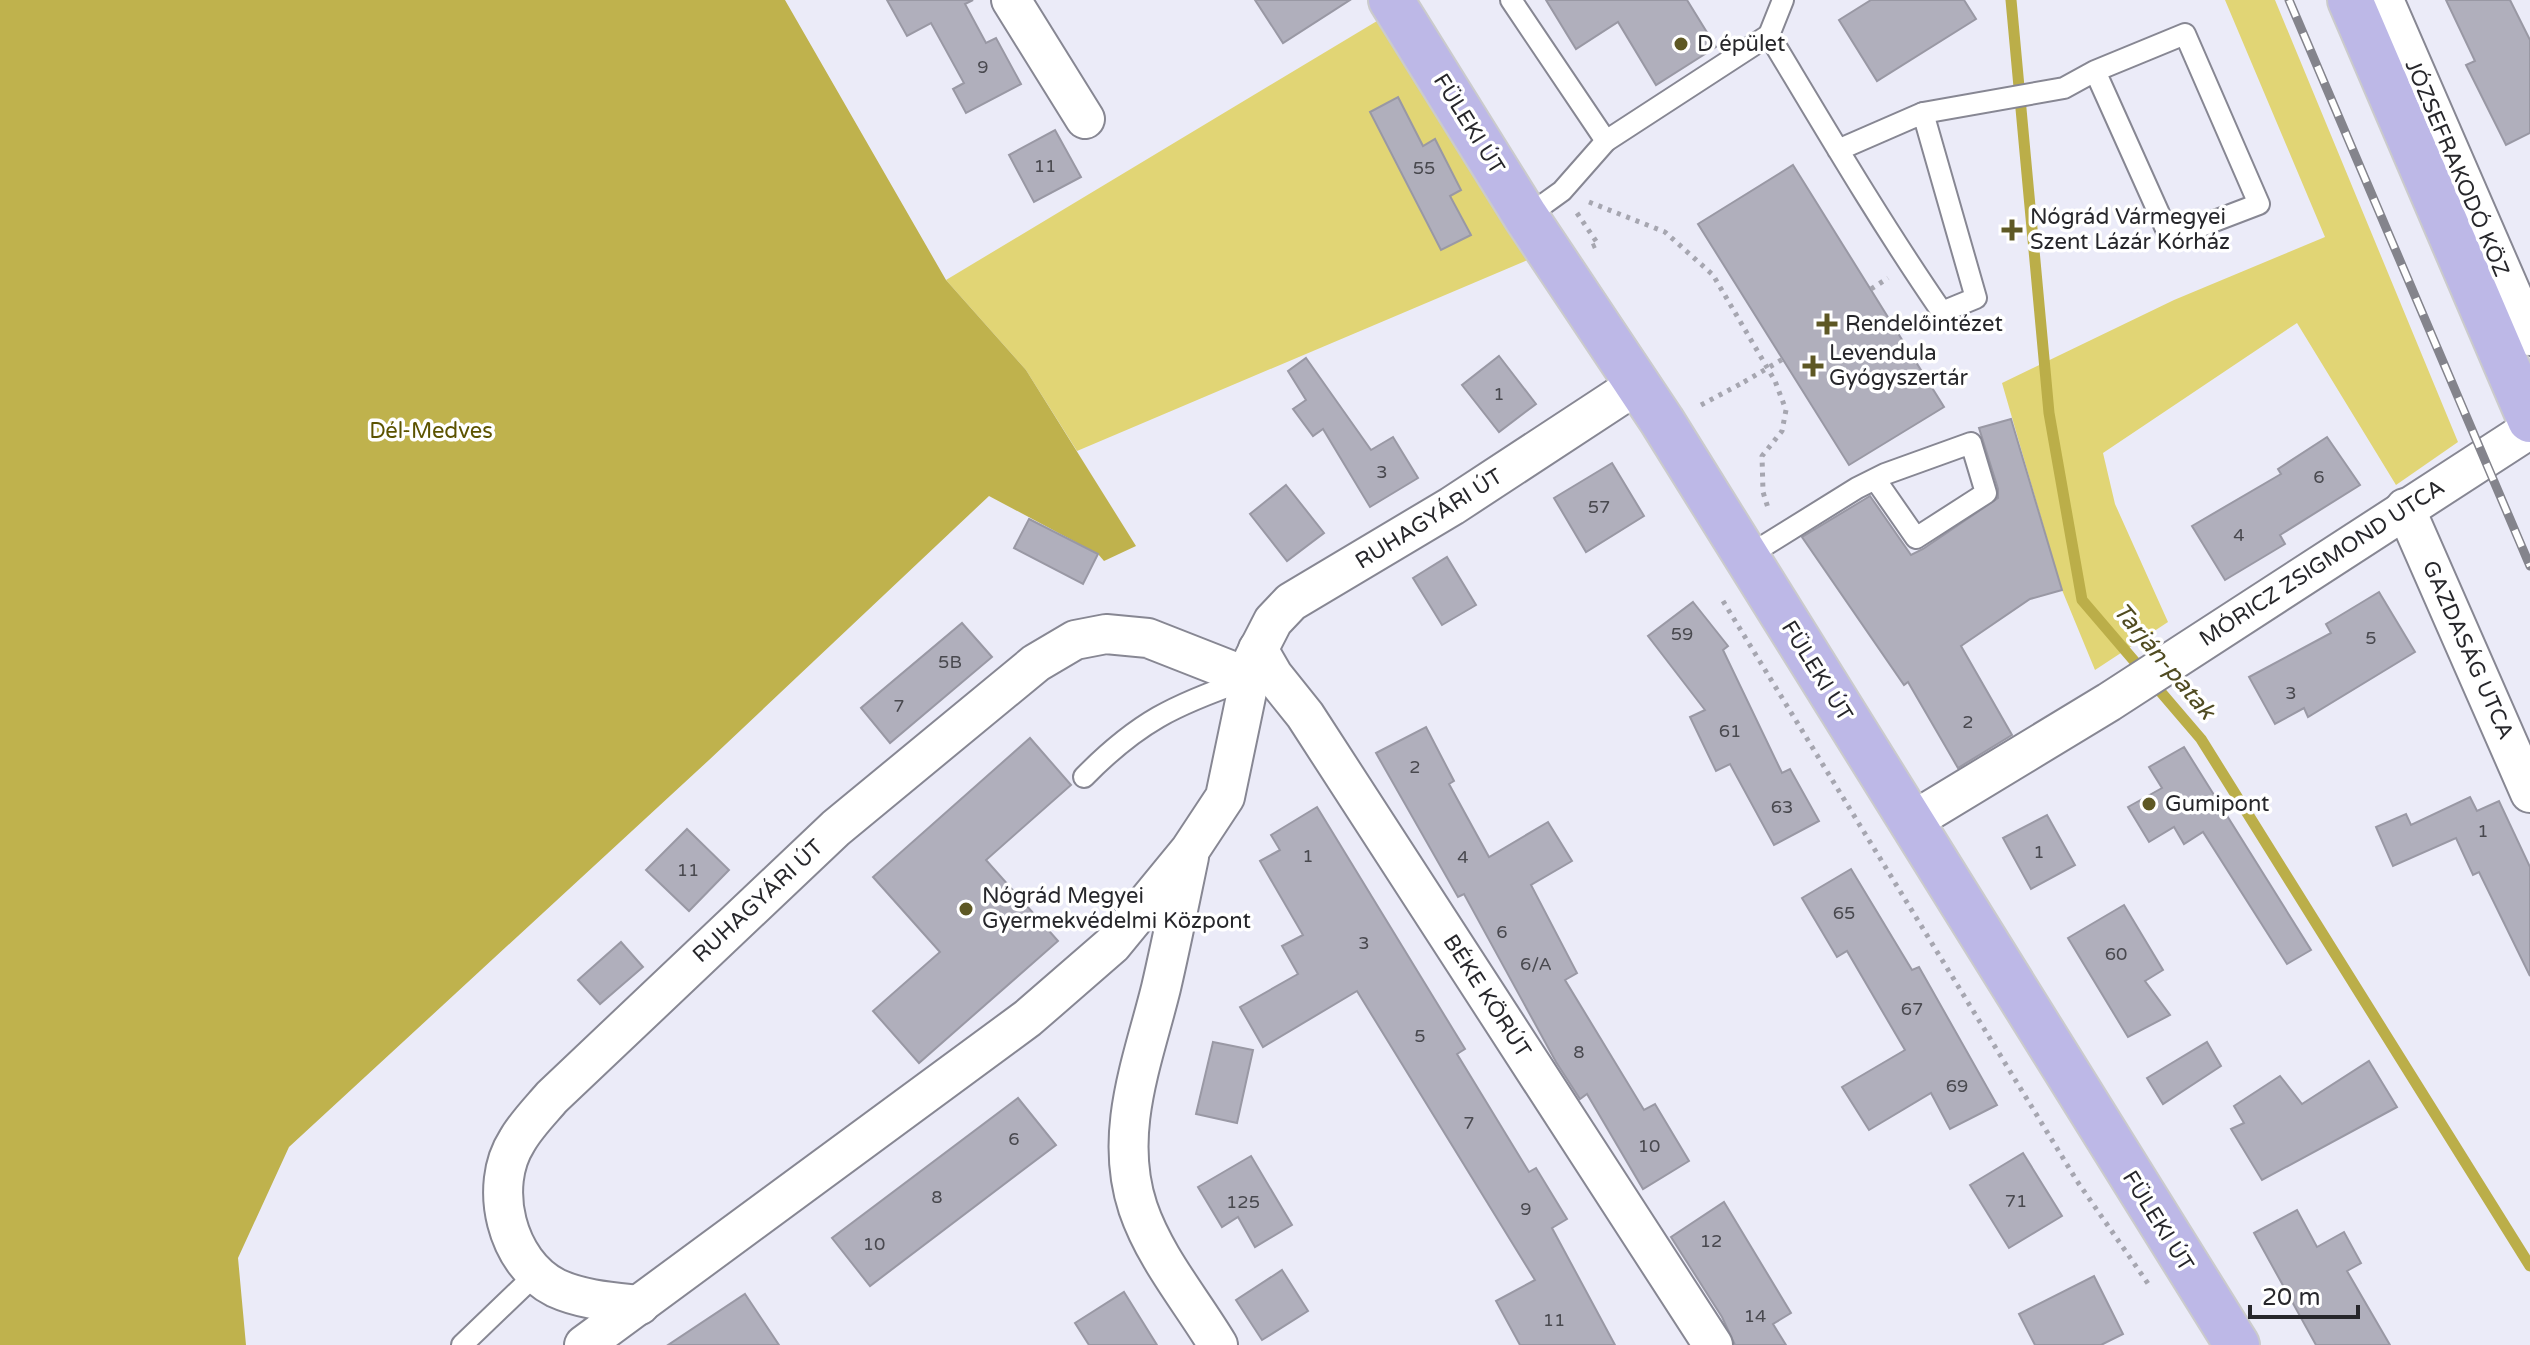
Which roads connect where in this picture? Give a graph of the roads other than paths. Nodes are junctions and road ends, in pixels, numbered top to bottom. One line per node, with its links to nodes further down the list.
1 (1011, 0): 10 (street)
2 (1391, 0): 13 (main road, FÜLEKI ÚT)
3 (1511, 0): 11 (lane)
4 (1783, 0): 7 (lane)
5 (2350, 0): 16 (main road)
6 (2384, 0): 14 (street, JÓZSEFRAKODÓ KÖZ)
7 (1769, 35): 11 (lane); 12 (lane)
8 (2095, 71): 8 (lane); 9 (lane)
9 (1923, 113): 12 (lane); 12 (lane)
10 (1085, 119)
11 (1606, 141): 13 (lane)
12 (1838, 150)
13 (1526, 217): 15 (main road, FÜLEKI ÚT)
14 (2530, 336)
15 (1638, 384): 20 (main road, FÜLEKI ÚT); 21 (street, RUHAGYÁRI ÚT)
16 (2530, 420)
17 (2530, 429): 19 (street, MÓRICZ ZSIGMOND UTCA)
18 (1875, 479): 18 (lane); 20 (lane)
19 (2405, 508): 23 (street, GAZDASÁG UTCA); 24 (street, MÓRICZ ZSIGMOND UTCA)
20 (1764, 547): 24 (main road, FÜLEKI ÚT)
21 (1254, 664): 22 (lane); 25 (street, RUHAGYÁRI ÚT); 26 (street, RUHAGYÁRI ÚT); 31 (street, BÉKE KÖRÚT)
22 (1084, 777)
23 (2530, 793)
24 (1911, 822): 32 (main road, FÜLEKI ÚT)
25 (1190, 850): 27 (street, RUHAGYÁRI ÚT); 30 (street)
26 (537, 1273): 27 (street, RUHAGYÁRI ÚT); 28 (lane)
27 (640, 1305): 29 (street, RUHAGYÁRI ÚT)
28 (462, 1345)
29 (584, 1345)
30 (1218, 1345)
31 (1713, 1345)
32 (2237, 1345)

